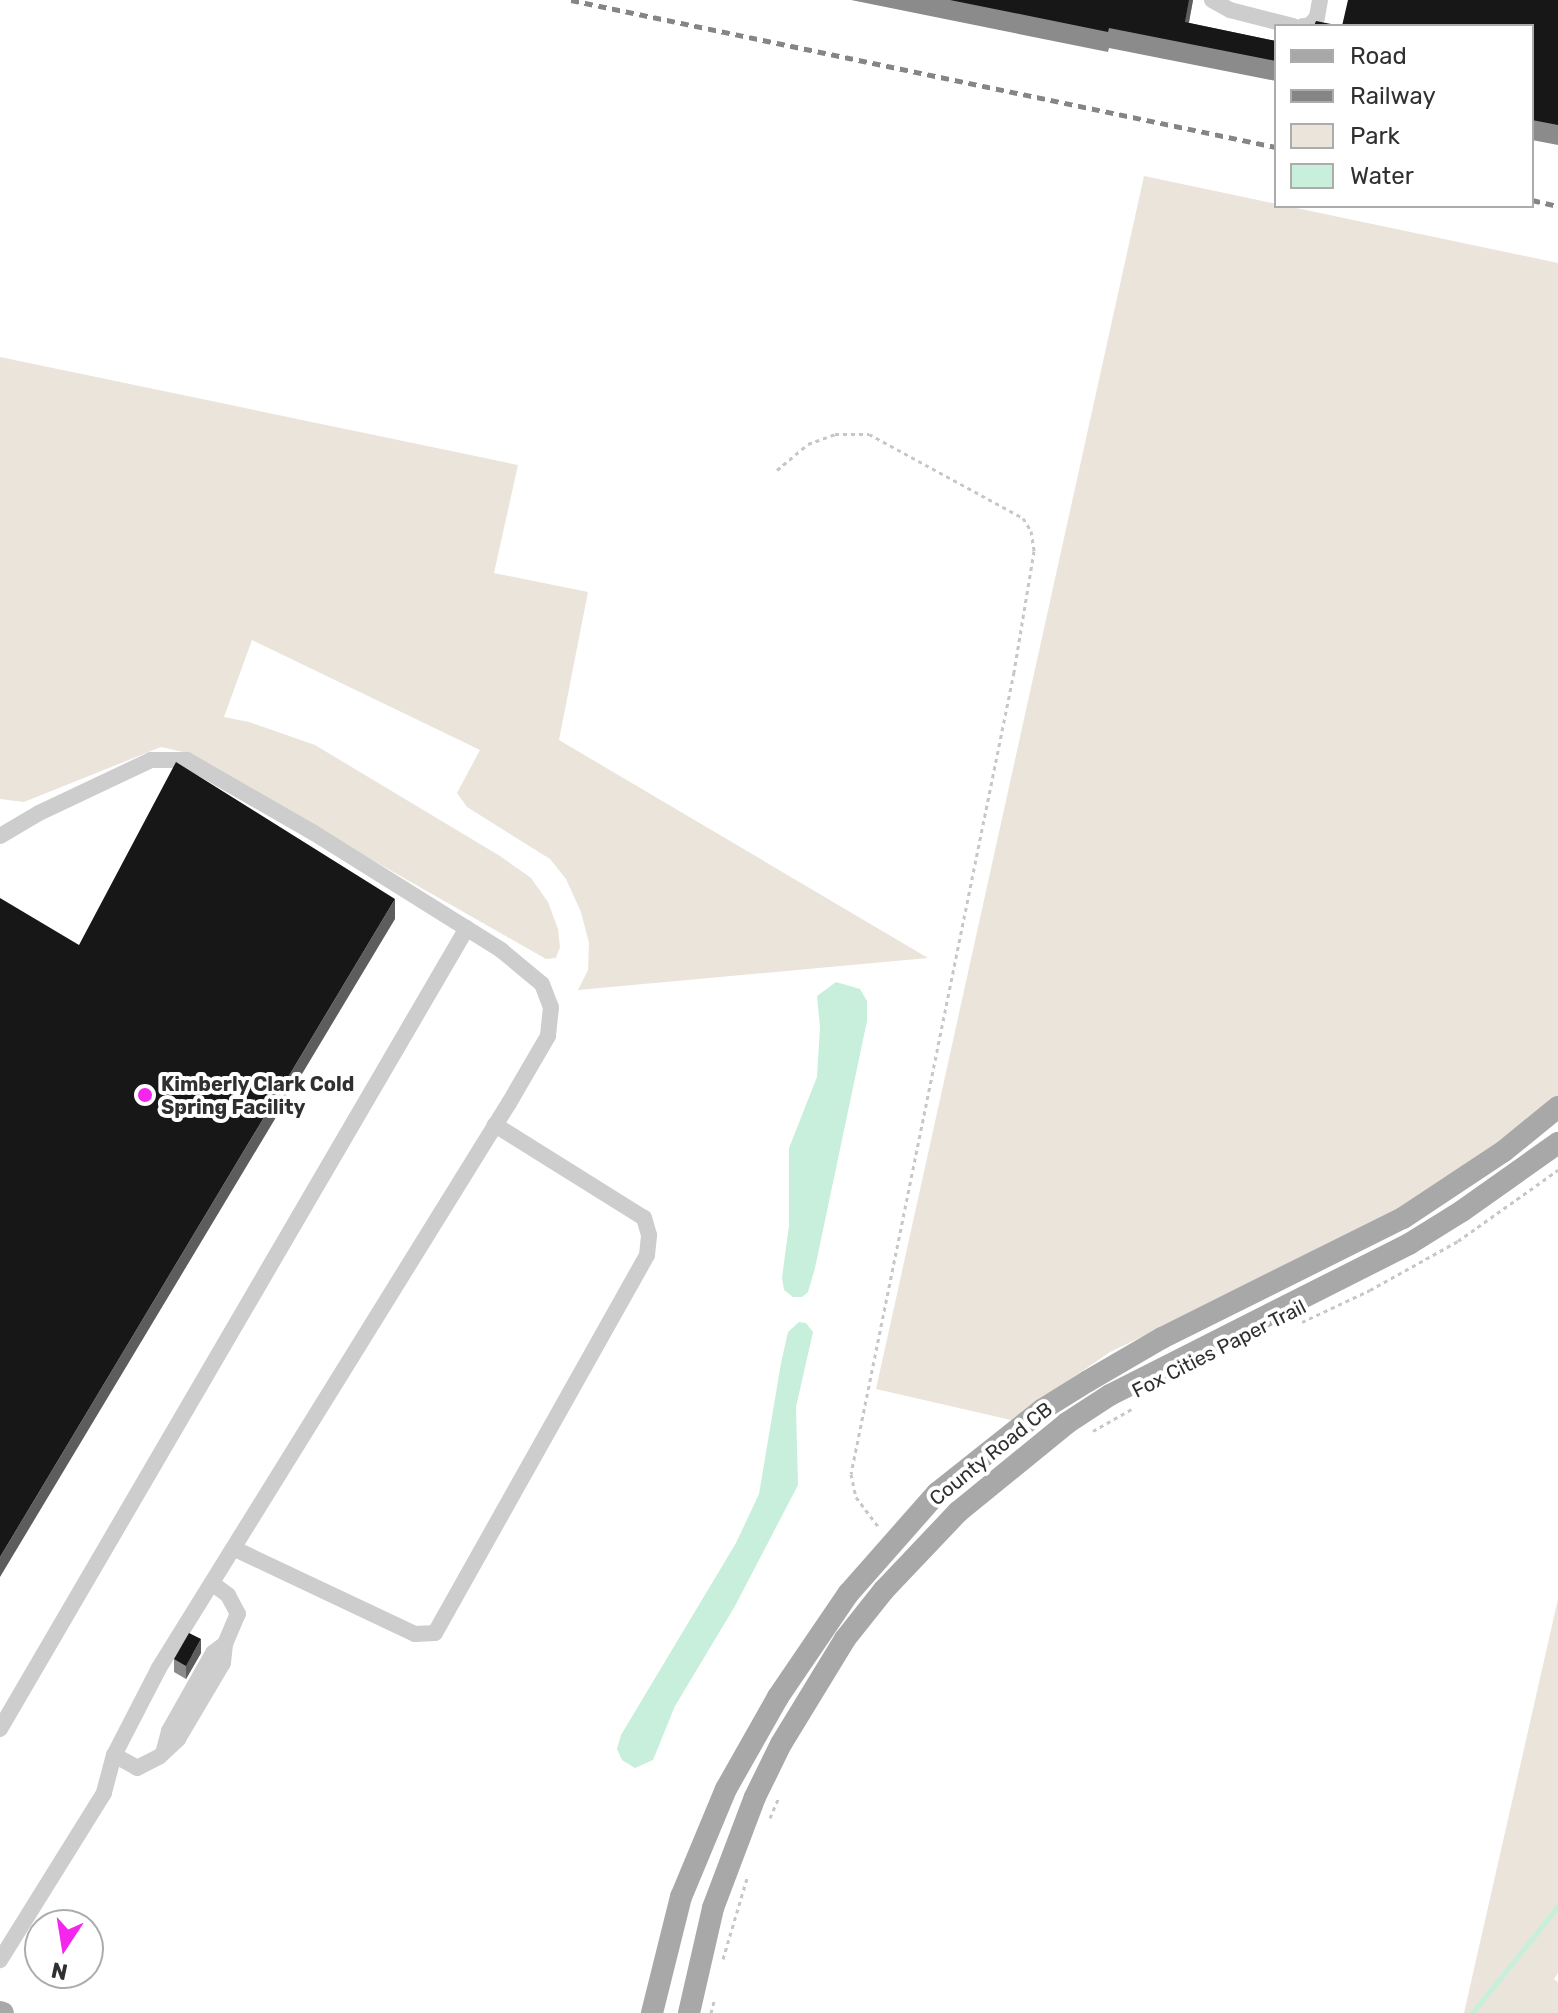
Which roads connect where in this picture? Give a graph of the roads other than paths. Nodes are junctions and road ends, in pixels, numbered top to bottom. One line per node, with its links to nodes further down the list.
1 (1212, 0): 3 (lane)
2 (1320, 0): 4 (lane)
3 (1285, 24)
4 (1311, 24)
5 (0, 836): 6 (lane)
6 (467, 928): 8 (lane); 12 (lane)
7 (1558, 1107): 15 (main road, County Road CB)
8 (495, 1125): 10 (lane); 10 (lane)
9 (1558, 1143): 16 (main road, County Road CB)
10 (235, 1549): 11 (lane)
11 (213, 1584): 13 (lane); 13 (lane)
12 (0, 1729)
13 (114, 1755): 14 (lane)
14 (0, 1960)
15 (652, 2013)
16 (689, 2013)

